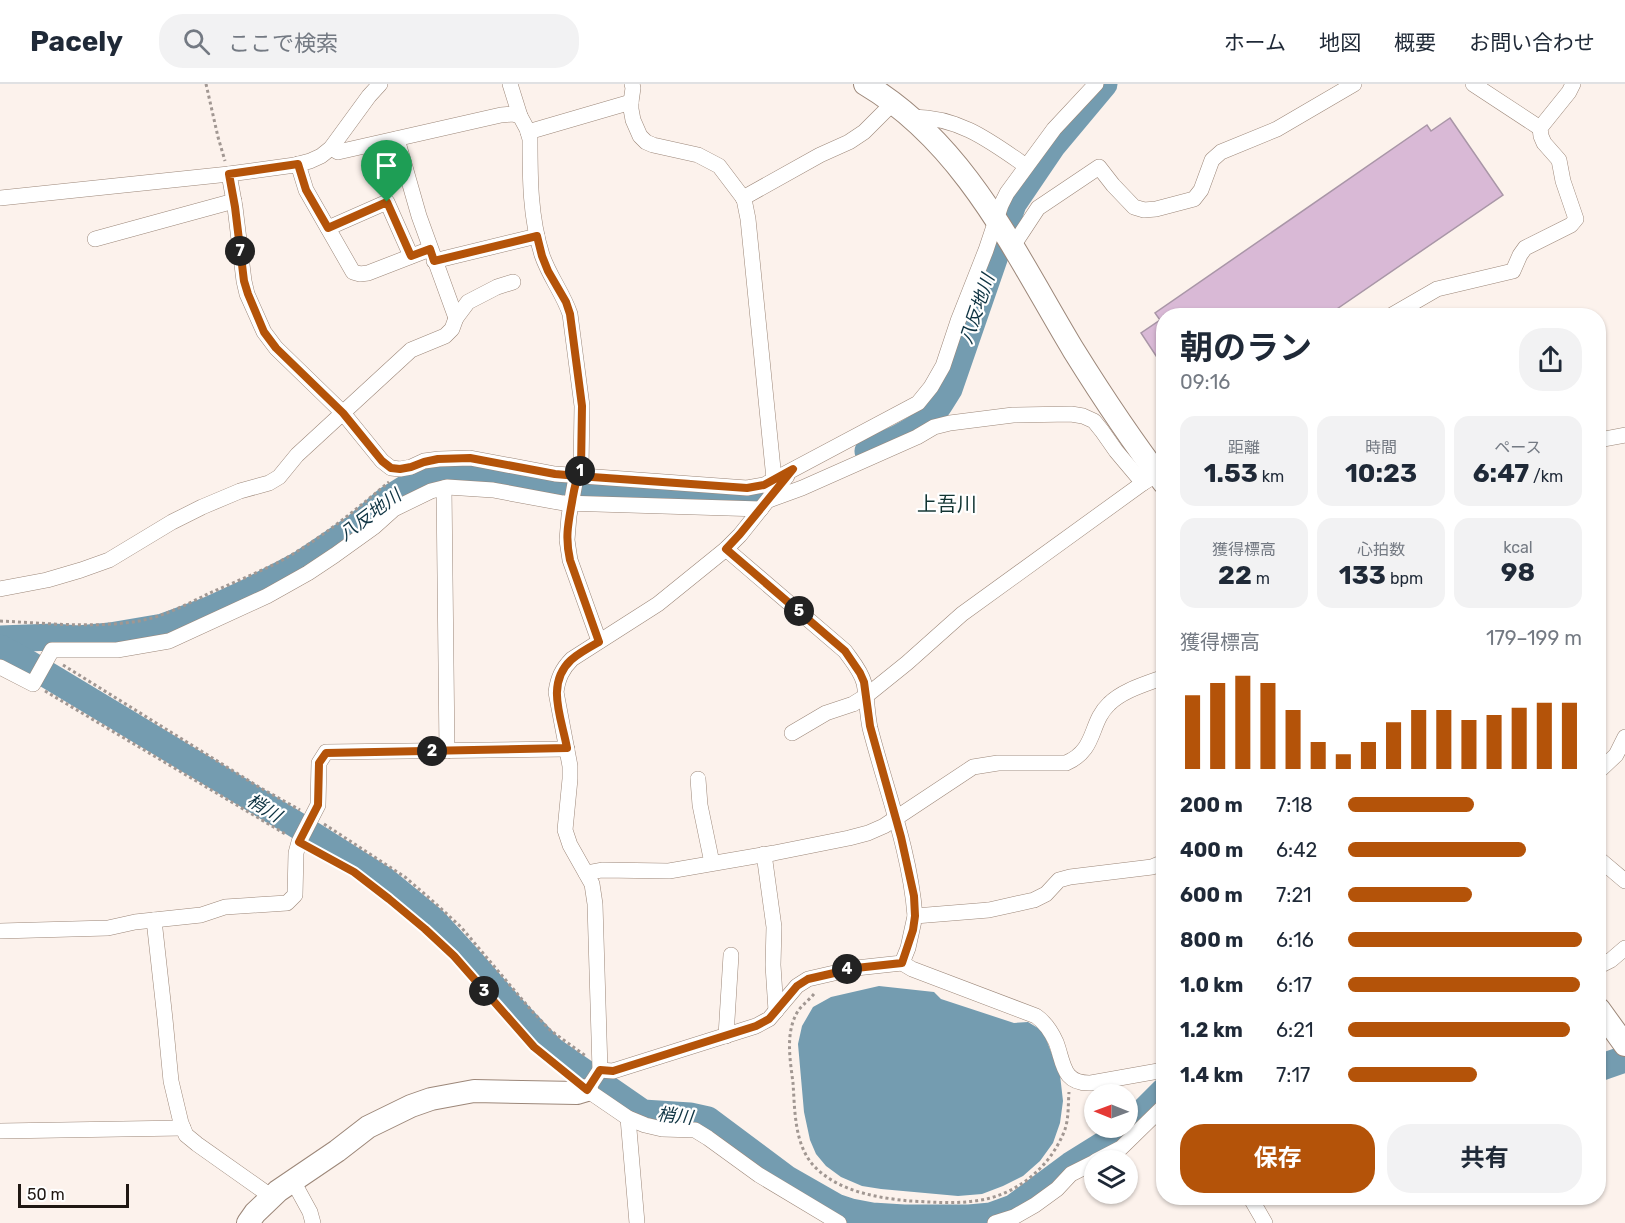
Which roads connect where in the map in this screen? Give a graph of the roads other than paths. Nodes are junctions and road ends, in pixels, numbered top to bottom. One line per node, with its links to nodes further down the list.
1 (379, 84): 15 (street)
2 (510, 84): 11 (street)
3 (632, 84): 9 (street)
4 (866, 84): 10 (street)
5 (1096, 84): 17 (street)
6 (1354, 84): 26 (street)
7 (1473, 84): 12 (street)
8 (1573, 84): 12 (street)
9 (631, 102): 13 (street); 20 (street)
10 (901, 110): 17 (street); 20 (street); 22 (street)
11 (520, 116): 13 (street); 14 (street)
12 (1540, 128): 30 (street)
13 (528, 132): 24 (street)
14 (397, 139): 15 (street); 27 (street)
15 (331, 148): 16 (street)
16 (298, 164): 18 (street); 23 (street)
17 (1026, 166): 22 (street)
18 (229, 174): 19 (street); 21 (street)
19 (0, 198)
20 (743, 198): 39 (street)
21 (234, 201): 25 (street); 32 (street)
22 (997, 220): 26 (street); 35 (street)
23 (328, 228): 28 (street); 28 (street)
24 (537, 236): 27 (street); 36 (street)
25 (95, 239)
26 (1013, 246): 37 (street)
27 (432, 255): 28 (street); 31 (street)
28 (411, 256)
29 (513, 282): 31 (street)
30 (1404, 308)
31 (456, 318): 32 (street)
32 (343, 413): 36 (street); 45 (street)
33 (1625, 435): 34 (street)
34 (1606, 439)
35 (793, 469): 39 (street); 43 (street)
36 (578, 476): 39 (street); 42 (street)
37 (1156, 476)
38 (1156, 477): 43 (street)
39 (774, 479)
40 (1156, 479): 49 (street)
41 (444, 488): 42 (street); 47 (street); 53 (street)
42 (572, 504): 43 (street); 46 (street)
43 (764, 505): 44 (street)
44 (726, 549): 46 (street); 49 (street)
45 (0, 588)
46 (599, 642): 52 (street)
47 (0, 667)
48 (1156, 681): 56 (street)
49 (866, 696): 50 (street); 56 (street)
50 (792, 733)
51 (1625, 737): 54 (street)
52 (567, 748): 53 (street); 61 (street)
53 (447, 750): 64 (street)
54 (1606, 764)
55 (698, 779): 58 (street)
56 (896, 818): 57 (street); 63 (street)
57 (764, 854): 58 (street); 70 (street)
58 (712, 863): 61 (street)
59 (1156, 865): 63 (street)
60 (1606, 865): 62 (street)
61 (586, 873): 74 (street)
62 (1625, 881)
63 (915, 916): 69 (street)
64 (154, 921): 65 (street); 79 (street)
65 (0, 931)
66 (1625, 948): 68 (street)
67 (731, 955): 72 (street)
68 (1606, 962)
69 (902, 963): 70 (street); 75 (street)
70 (776, 1011): 72 (street)
71 (1606, 1019): 73 (street)
72 (726, 1036): 74 (street)
73 (1625, 1045)
74 (600, 1070): 76 (street)
75 (1156, 1071)
76 (589, 1088): 78 (street); 83 (street)
77 (1156, 1114): 81 (street)
78 (628, 1118): 88 (street); 89 (street)
79 (183, 1128): 80 (street); 84 (street)
80 (0, 1131)
81 (1117, 1150)
82 (1084, 1167): 90 (street)
83 (293, 1181): 84 (street); 87 (street)
84 (272, 1197): 86 (street)
85 (1255, 1205): 91 (street)
86 (248, 1223)
87 (313, 1223)
88 (637, 1223)
89 (839, 1223)
90 (995, 1223)
91 (1265, 1223)

